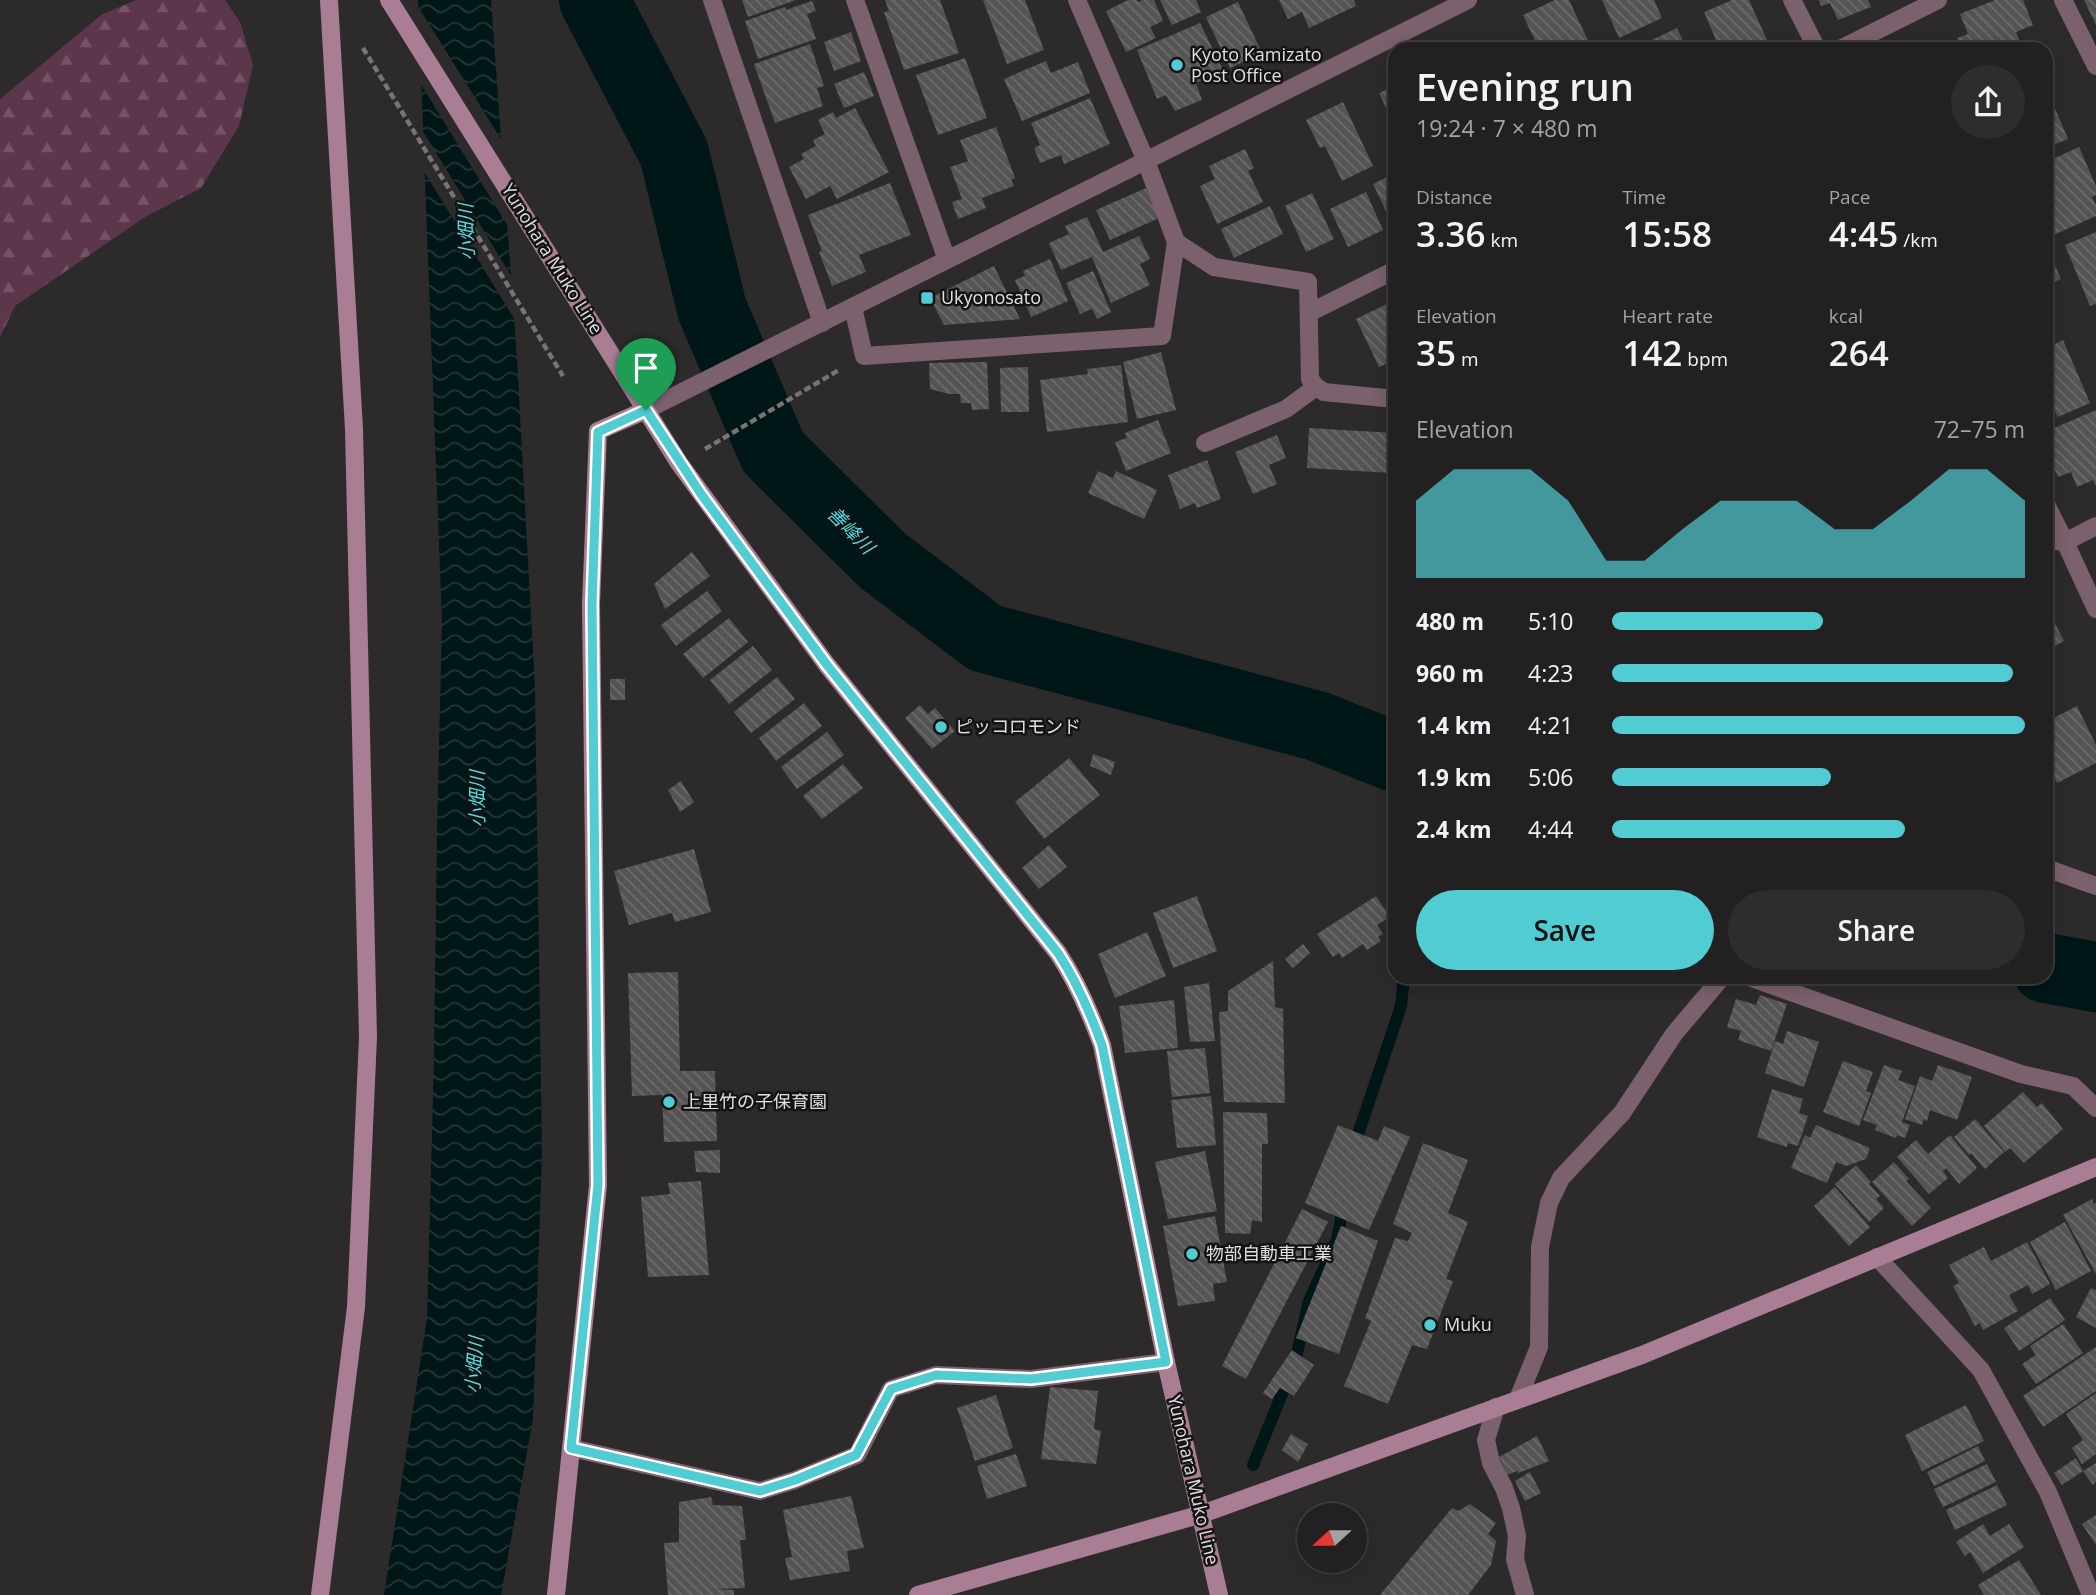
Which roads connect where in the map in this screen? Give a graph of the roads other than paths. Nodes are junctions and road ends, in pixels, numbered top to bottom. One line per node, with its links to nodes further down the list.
1 (329, 0): 41 (street)
2 (389, 0): 22 (street, Yunohara Muko Line)
3 (712, 0): 19 (street)
4 (855, 0): 15 (street)
5 (1077, 0): 13 (street)
6 (1468, 0): 13 (street)
7 (1793, 0): 10 (street)
8 (1938, 0): 11 (street)
9 (2063, 0): 12 (street)
10 (1814, 42)
11 (1854, 42)
12 (2096, 66)
13 (1146, 161): 14 (street); 15 (street)
14 (1176, 242): 17 (street); 18 (street)
15 (947, 260): 17 (street)
16 (1388, 274): 18 (street)
17 (853, 307): 19 (street)
18 (1309, 313): 20 (street)
19 (828, 320): 22 (street)
20 (1316, 387): 21 (street); 23 (street)
21 (1388, 398)
22 (646, 410): 36 (street, Yunohara Muko Line); 39 (street)
23 (1205, 443)
24 (2053, 517): 27 (street)
25 (2096, 526): 27 (street)
26 (2053, 540): 27 (street)
27 (2065, 541): 28 (street)
28 (2096, 610)
29 (2053, 871): 30 (street)
30 (2096, 886)
31 (1716, 984): 37 (street)
32 (1768, 984): 33 (street)
33 (2096, 1108)
34 (2094, 1170): 35 (street)
35 (1877, 1257): 37 (street); 46 (street)
36 (1166, 1362): 39 (street); 40 (street, Yunohara Muko Line)
37 (1518, 1399): 38 (street)
38 (1496, 1407): 40 (street); 45 (street)
39 (571, 1448): 42 (street)
40 (1202, 1514): 43 (street); 44 (street, Yunohara Muko Line)
41 (320, 1595)
42 (556, 1595)
43 (918, 1595)
44 (1219, 1595)
45 (1525, 1595)
46 (2091, 1595)

